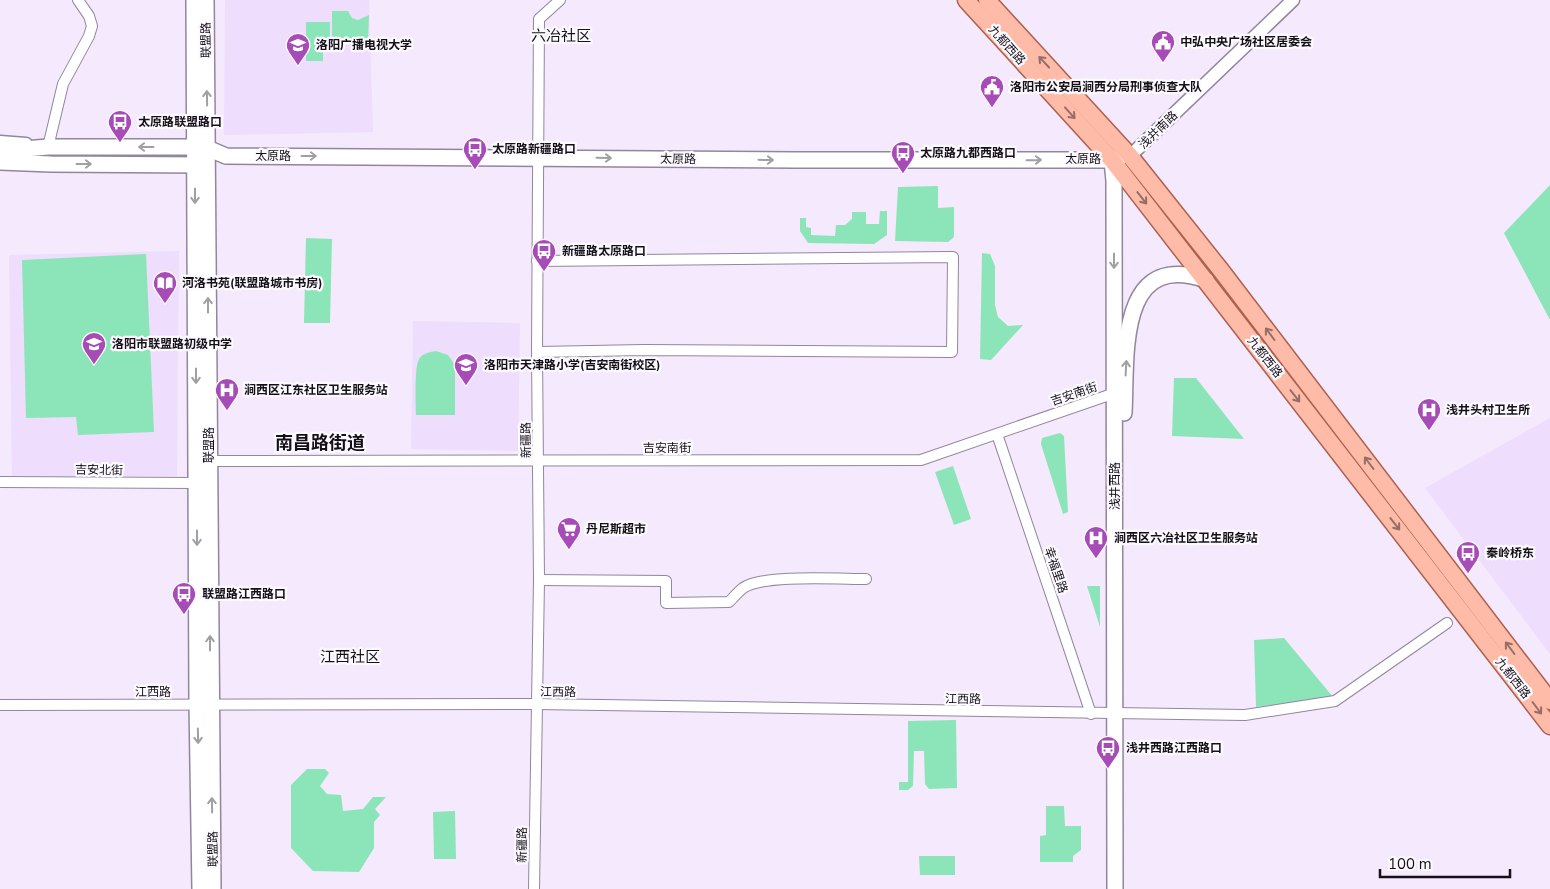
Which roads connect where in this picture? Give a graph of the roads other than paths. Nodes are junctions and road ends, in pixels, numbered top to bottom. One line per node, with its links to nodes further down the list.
1 (78, 0): 10 (street)
2 (194, 0): 11 (main road, 联盟路)
3 (206, 0): 11 (main road, 联盟路, one-way to 3)
4 (560, 0): 15 (street, 新疆路)
5 (966, 0): 16 (main road, 九都西路, one-way to 16)
6 (987, 0): 13 (main road, 九都西路, one-way to 6)
7 (1282, 0): 13 (street, 浅井南路)
8 (1293, 0): 13 (street, 浅井南路)
9 (0, 142): 10 (street, 太原路)
10 (48, 147): 11 (main road, 太原路, one-way to 10); 12 (main road, 太原路)
11 (201, 148): 14 (main road, 太原路); 19 (main road, 联盟路)
12 (0, 151)
13 (1128, 153): 16 (main road, 太原路); 33 (main road, 九都西路, one-way to 13)
14 (226, 156): 15 (main road, 太原路, one-way to 15); 19 (main road, 太原路)
15 (538, 157): 16 (main road, 太原路, one-way to 16); 21 (street, 新疆路)
16 (1112, 160): 22 (main road, 九都西路, one-way to 22); 24 (main road, 浅井西路, one-way to 24)
17 (0, 162): 18 (main road, 太原路)
18 (51, 164): 19 (main road, 太原路, one-way to 19); 20 (street, 太原路)
19 (201, 165): 27 (main road, 联盟路, one-way to 19); 29 (main road, 联盟路, one-way to 29)
20 (0, 169)
21 (537, 261): 23 (street, 新疆路); 23 (street)
22 (1206, 280): 38 (main road, 浅井西路, one-way to 22); 39 (main road, 九都西路, one-way to 39)
23 (537, 352): 26 (street, 新疆路)
24 (1115, 394): 25 (street, 吉安南街); 38 (main road, 浅井西路)
25 (996, 434): 26 (street, 吉安南街); 37 (street, 幸福里路)
26 (539, 461): 27 (street, 吉安南街); 31 (street, 新疆路)
27 (209, 462): 36 (main road, 联盟路, one-way to 27)
28 (0, 482): 29 (street, 吉安北街)
29 (197, 483): 36 (main road, 联盟路, one-way to 36)
30 (866, 579): 31 (street)
31 (540, 580): 34 (street, 新疆路)
32 (1448, 623): 38 (street, 江西路)
33 (1550, 700)
34 (536, 704): 36 (street, 江西路); 37 (street, 江西路); 42 (street, 新疆路)
35 (0, 705): 36 (street, 江西路)
36 (204, 705): 40 (main road, 联盟路, one-way to 40); 41 (main road, 联盟路, one-way to 36)
37 (1091, 714): 38 (street, 江西路)
38 (1120, 714): 43 (main road, 浅井西路); 44 (main road, 浅井西路)
39 (1550, 726)
40 (200, 889)
41 (213, 889)
42 (534, 889)
43 (1115, 889)
44 (1125, 889)

